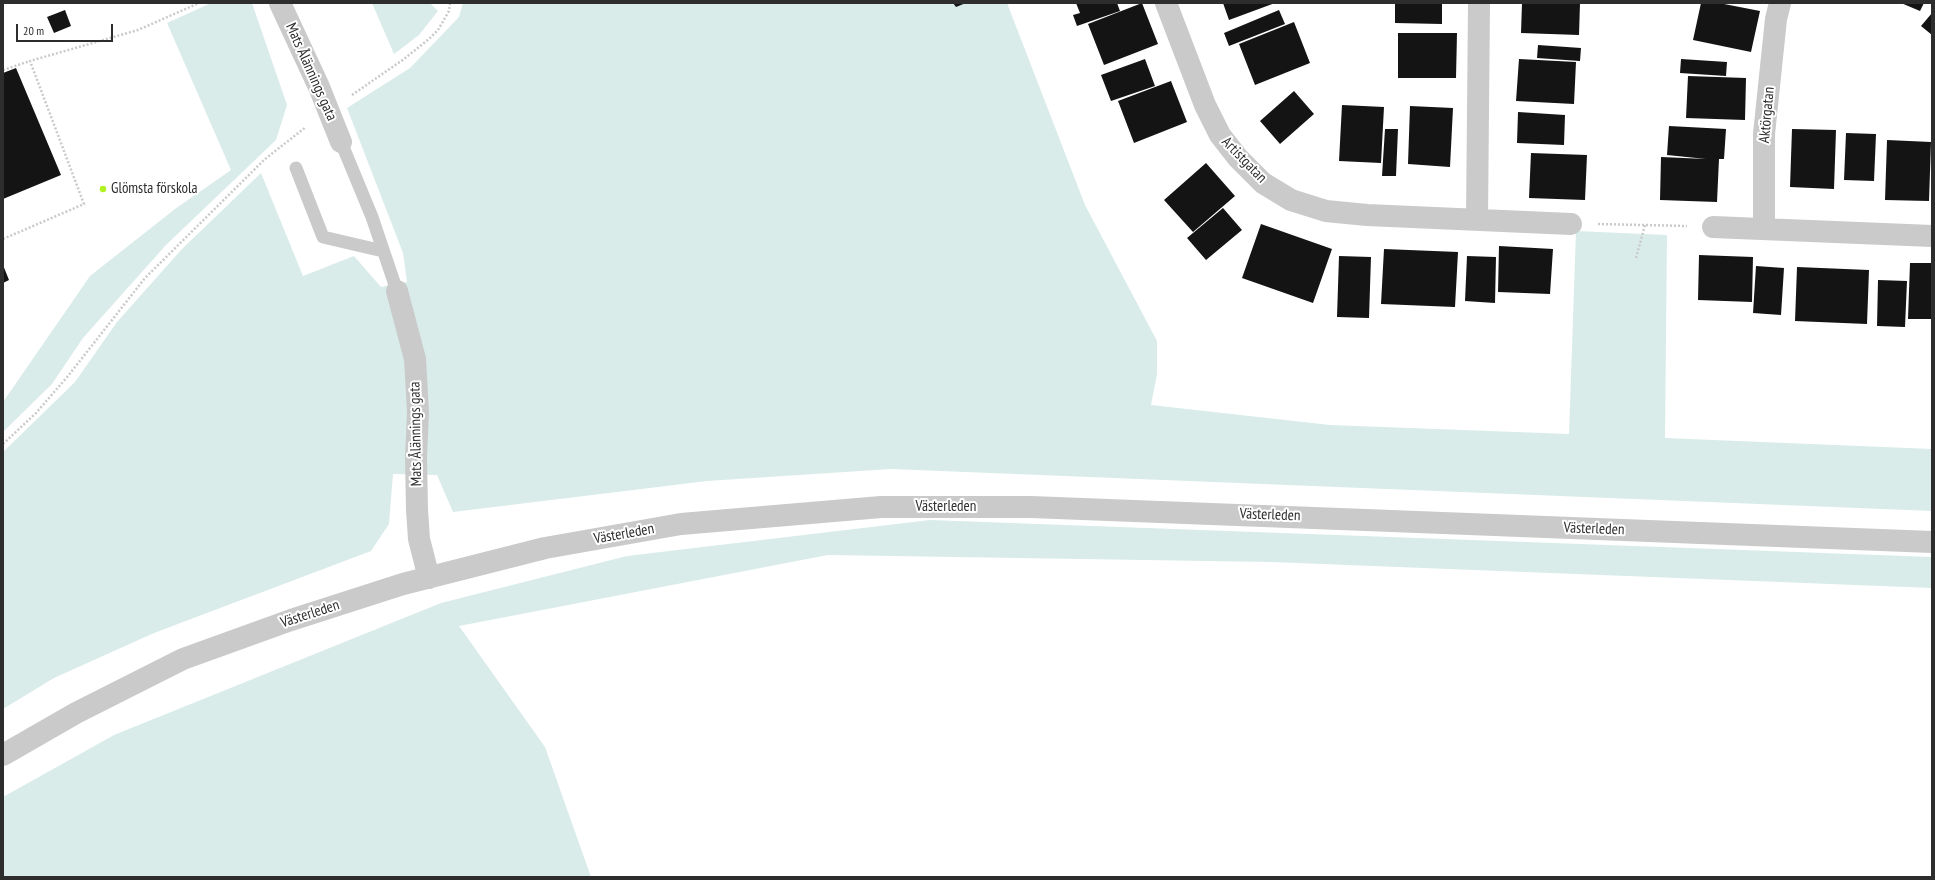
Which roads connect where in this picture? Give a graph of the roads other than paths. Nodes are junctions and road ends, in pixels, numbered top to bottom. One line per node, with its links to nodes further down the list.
1 (280, 3): 5 (street, Mats Ålännings gata)
2 (1166, 3): 7 (street, Artistgatan)
3 (1479, 3): 7 (street)
4 (1780, 3): 10 (street, Aktörgatan)
5 (341, 142): 12 (lane)
6 (296, 168): 12 (lane)
7 (1477, 220): 8 (street, Artistgatan)
8 (1571, 224)
9 (1713, 227): 10 (street)
10 (1764, 228): 11 (street)
11 (1932, 236)
12 (383, 251): 13 (lane)
13 (397, 291): 15 (street, Mats Ålännings gata)
14 (1932, 542): 15 (street, Västerleden)
15 (429, 578): 16 (street, Västerleden)
16 (3, 755)

